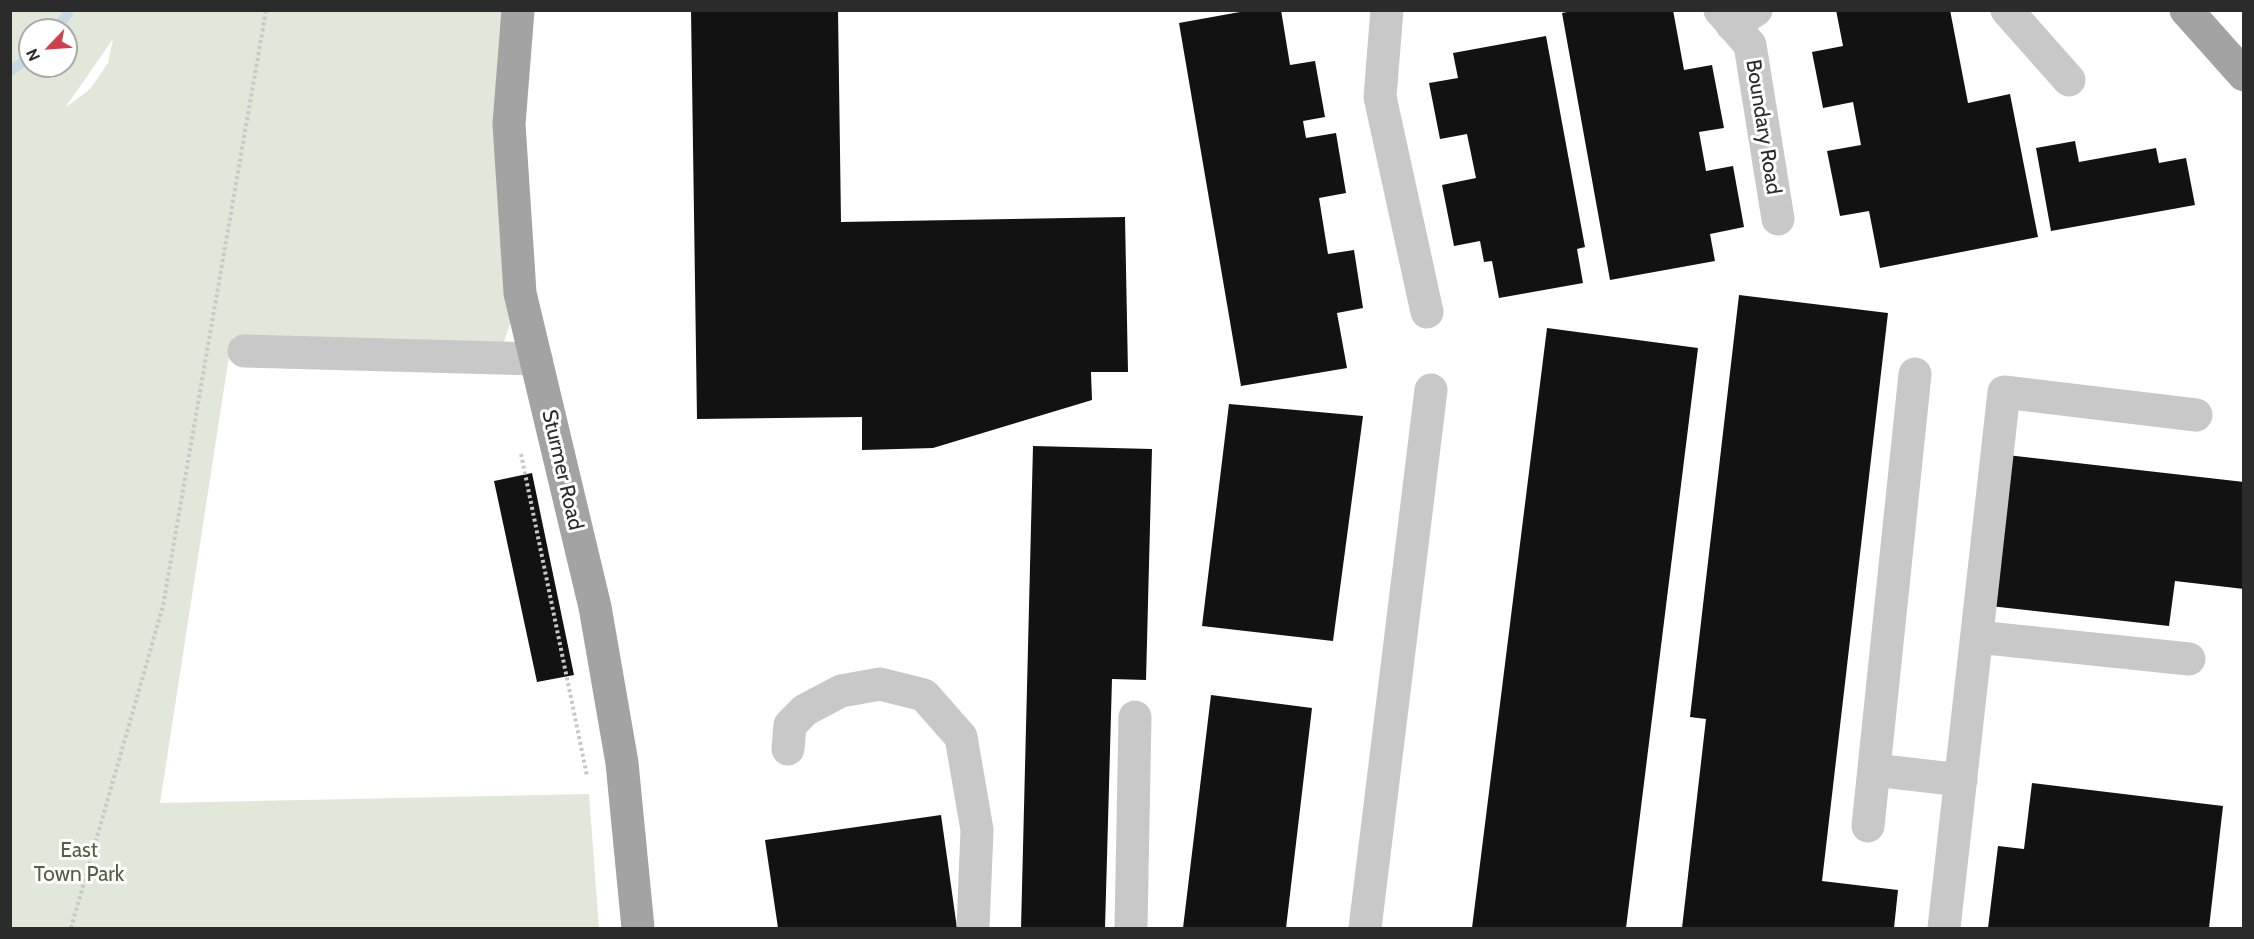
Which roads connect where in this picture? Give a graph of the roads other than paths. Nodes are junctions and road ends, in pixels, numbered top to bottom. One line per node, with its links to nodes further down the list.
1 (518, 10): 11 (main road, Sturmer Road)
2 (1387, 10): 9 (lane)
3 (2007, 10): 7 (lane)
4 (2186, 10): 6 (main road)
5 (1736, 15): 8 (lane, Boundary Road)
6 (2244, 75)
7 (2069, 80)
8 (1778, 219)
9 (1427, 312)
10 (244, 351): 11 (lane)
11 (536, 359): 22 (main road, Sturmer Road)
12 (1915, 374): 19 (lane)
13 (1431, 390): 25 (lane)
14 (2196, 415): 15 (lane)
15 (1977, 637): 16 (lane); 20 (lane)
16 (2189, 659)
17 (1135, 717): 24 (lane)
18 (788, 749): 23 (lane)
19 (1874, 770): 20 (lane); 21 (lane)
20 (1961, 780): 26 (lane)
21 (1868, 826)
22 (638, 928)
23 (973, 928)
24 (1131, 928)
25 (1365, 928)
26 (1944, 928)

